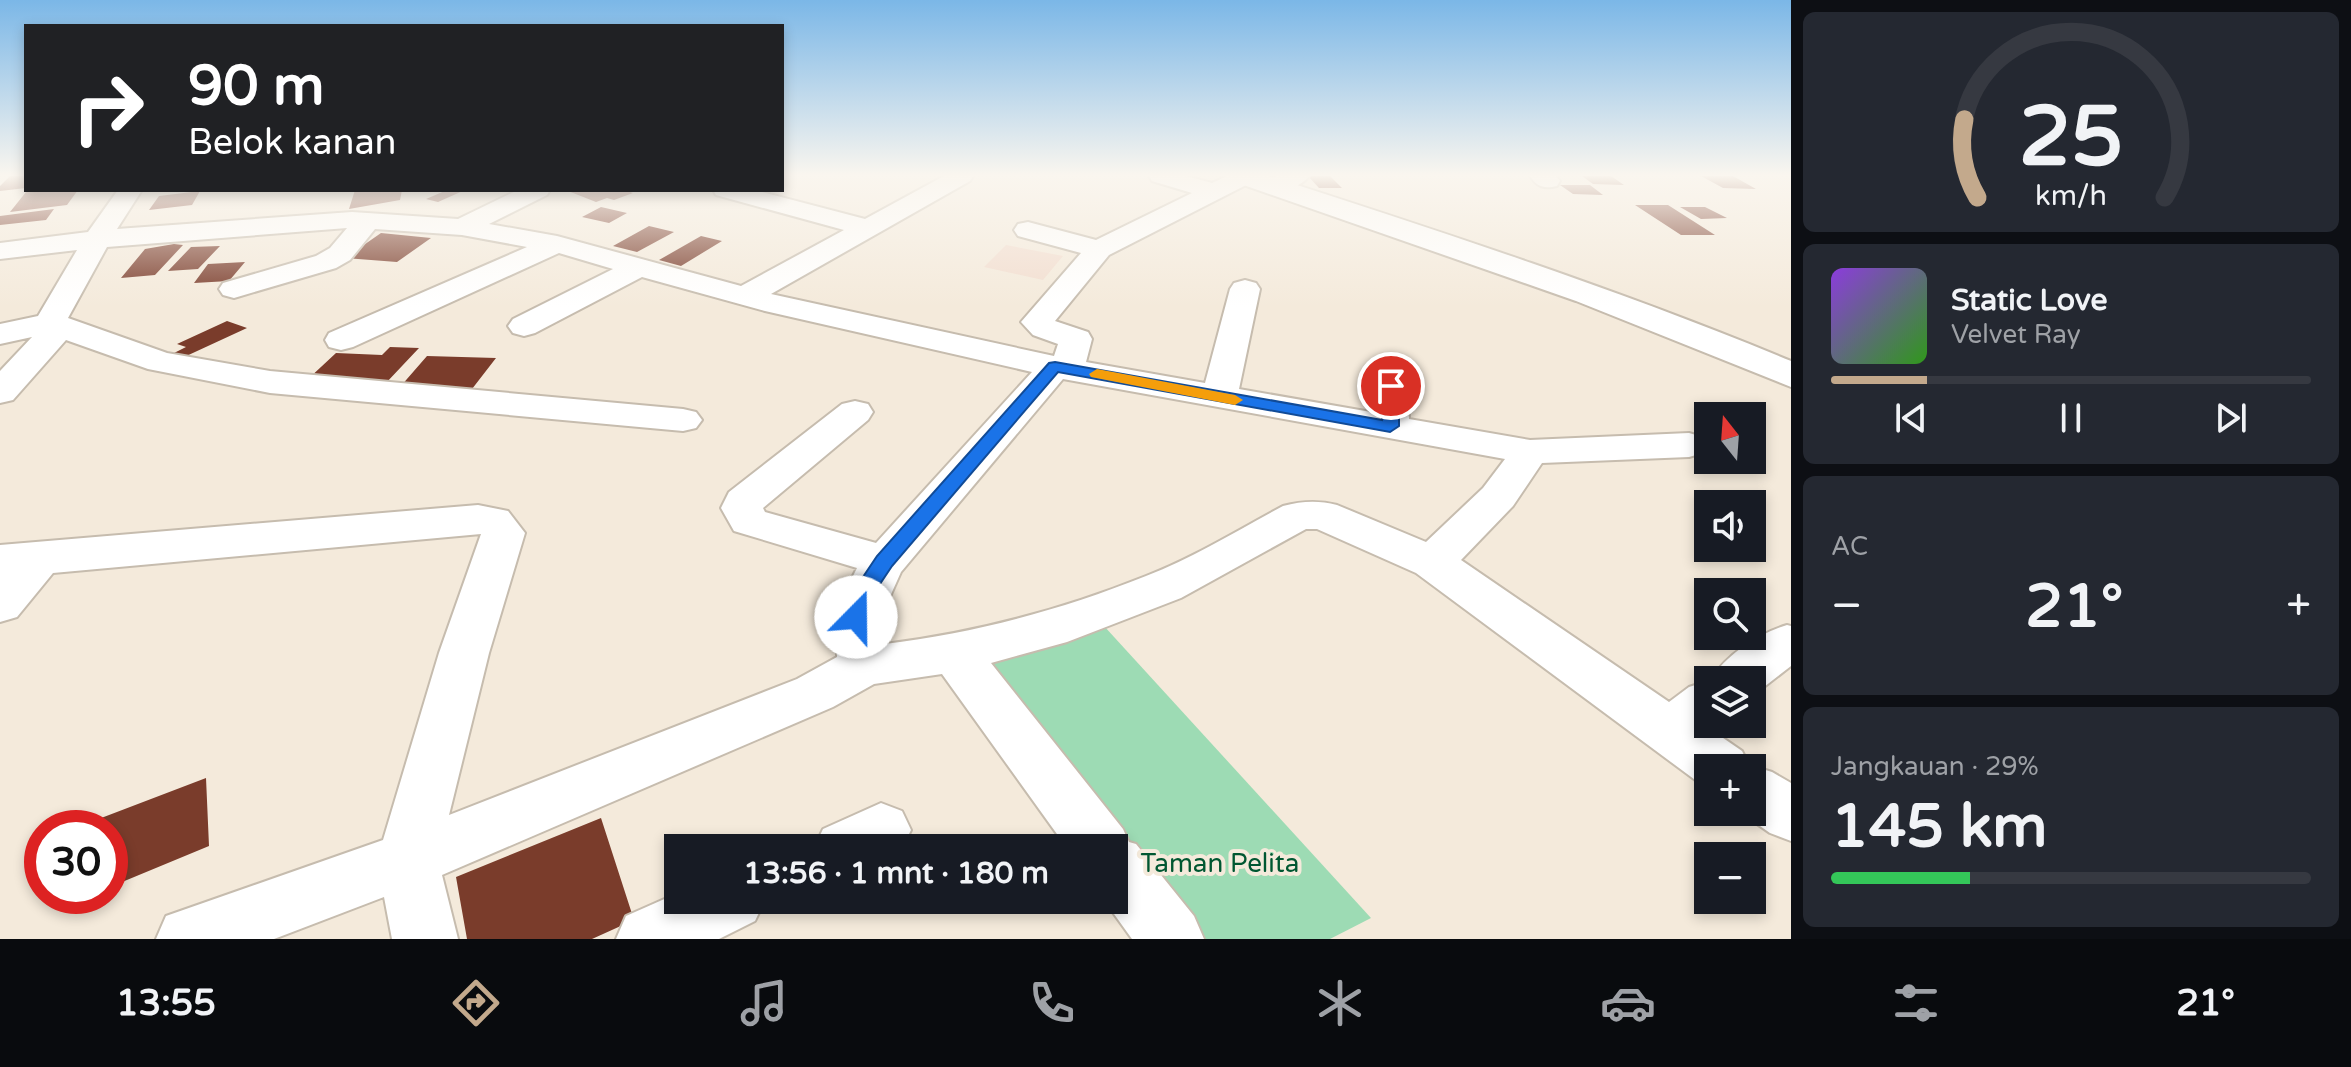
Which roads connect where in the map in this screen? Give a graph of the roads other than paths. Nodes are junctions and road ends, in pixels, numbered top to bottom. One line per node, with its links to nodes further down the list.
1 (110, 220): 13 (street)
2 (253, 220): 13 (street)
3 (363, 220): 9 (street)
4 (477, 220): 10 (street)
5 (838, 220): 11 (street)
6 (881, 220): 11 (street)
7 (1157, 220): 15 (street)
8 (1384, 220): 27 (street)
9 (368, 221): 10 (street); 18 (street)
10 (462, 227): 14 (street)
11 (865, 227): 20 (street)
12 (1028, 230): 15 (street)
13 (97, 239): 16 (street); 21 (street)
14 (557, 244): 17 (street); 24 (street)
15 (1099, 249): 26 (street)
16 (0, 251)
17 (641, 266): 20 (street); 22 (street)
18 (234, 289)
19 (1245, 289): 29 (street)
20 (747, 295): 26 (street)
21 (55, 324): 23 (street); 28 (street); 31 (street)
22 (524, 326)
23 (0, 334)
24 (341, 340)
25 (1389, 365): 32 (street)
26 (1061, 367): 29 (street); 36 (street)
27 (1791, 375)
28 (0, 392)
29 (1219, 398): 32 (street)
30 (855, 412): 36 (street)
31 (683, 420)
32 (1390, 426): 34 (street)
33 (1689, 445): 34 (street)
34 (1530, 452): 37 (street)
35 (20, 560): 38 (street); 48 (street)
36 (885, 561): 41 (street)
37 (1432, 562): 40 (street); 43 (street)
38 (0, 605)
39 (1787, 643): 42 (street)
40 (955, 654): 41 (street); 47 (street)
41 (863, 666): 48 (street)
42 (1756, 666)
43 (1688, 717): 44 (street)
44 (1713, 754)
45 (1766, 798): 46 (street)
46 (1791, 815)
47 (1091, 834)
48 (408, 860): 51 (street); 52 (street)
49 (1128, 882): 54 (street)
50 (703, 914): 53 (street)
51 (189, 939)
52 (425, 939)
53 (649, 939)
54 (1171, 939)

